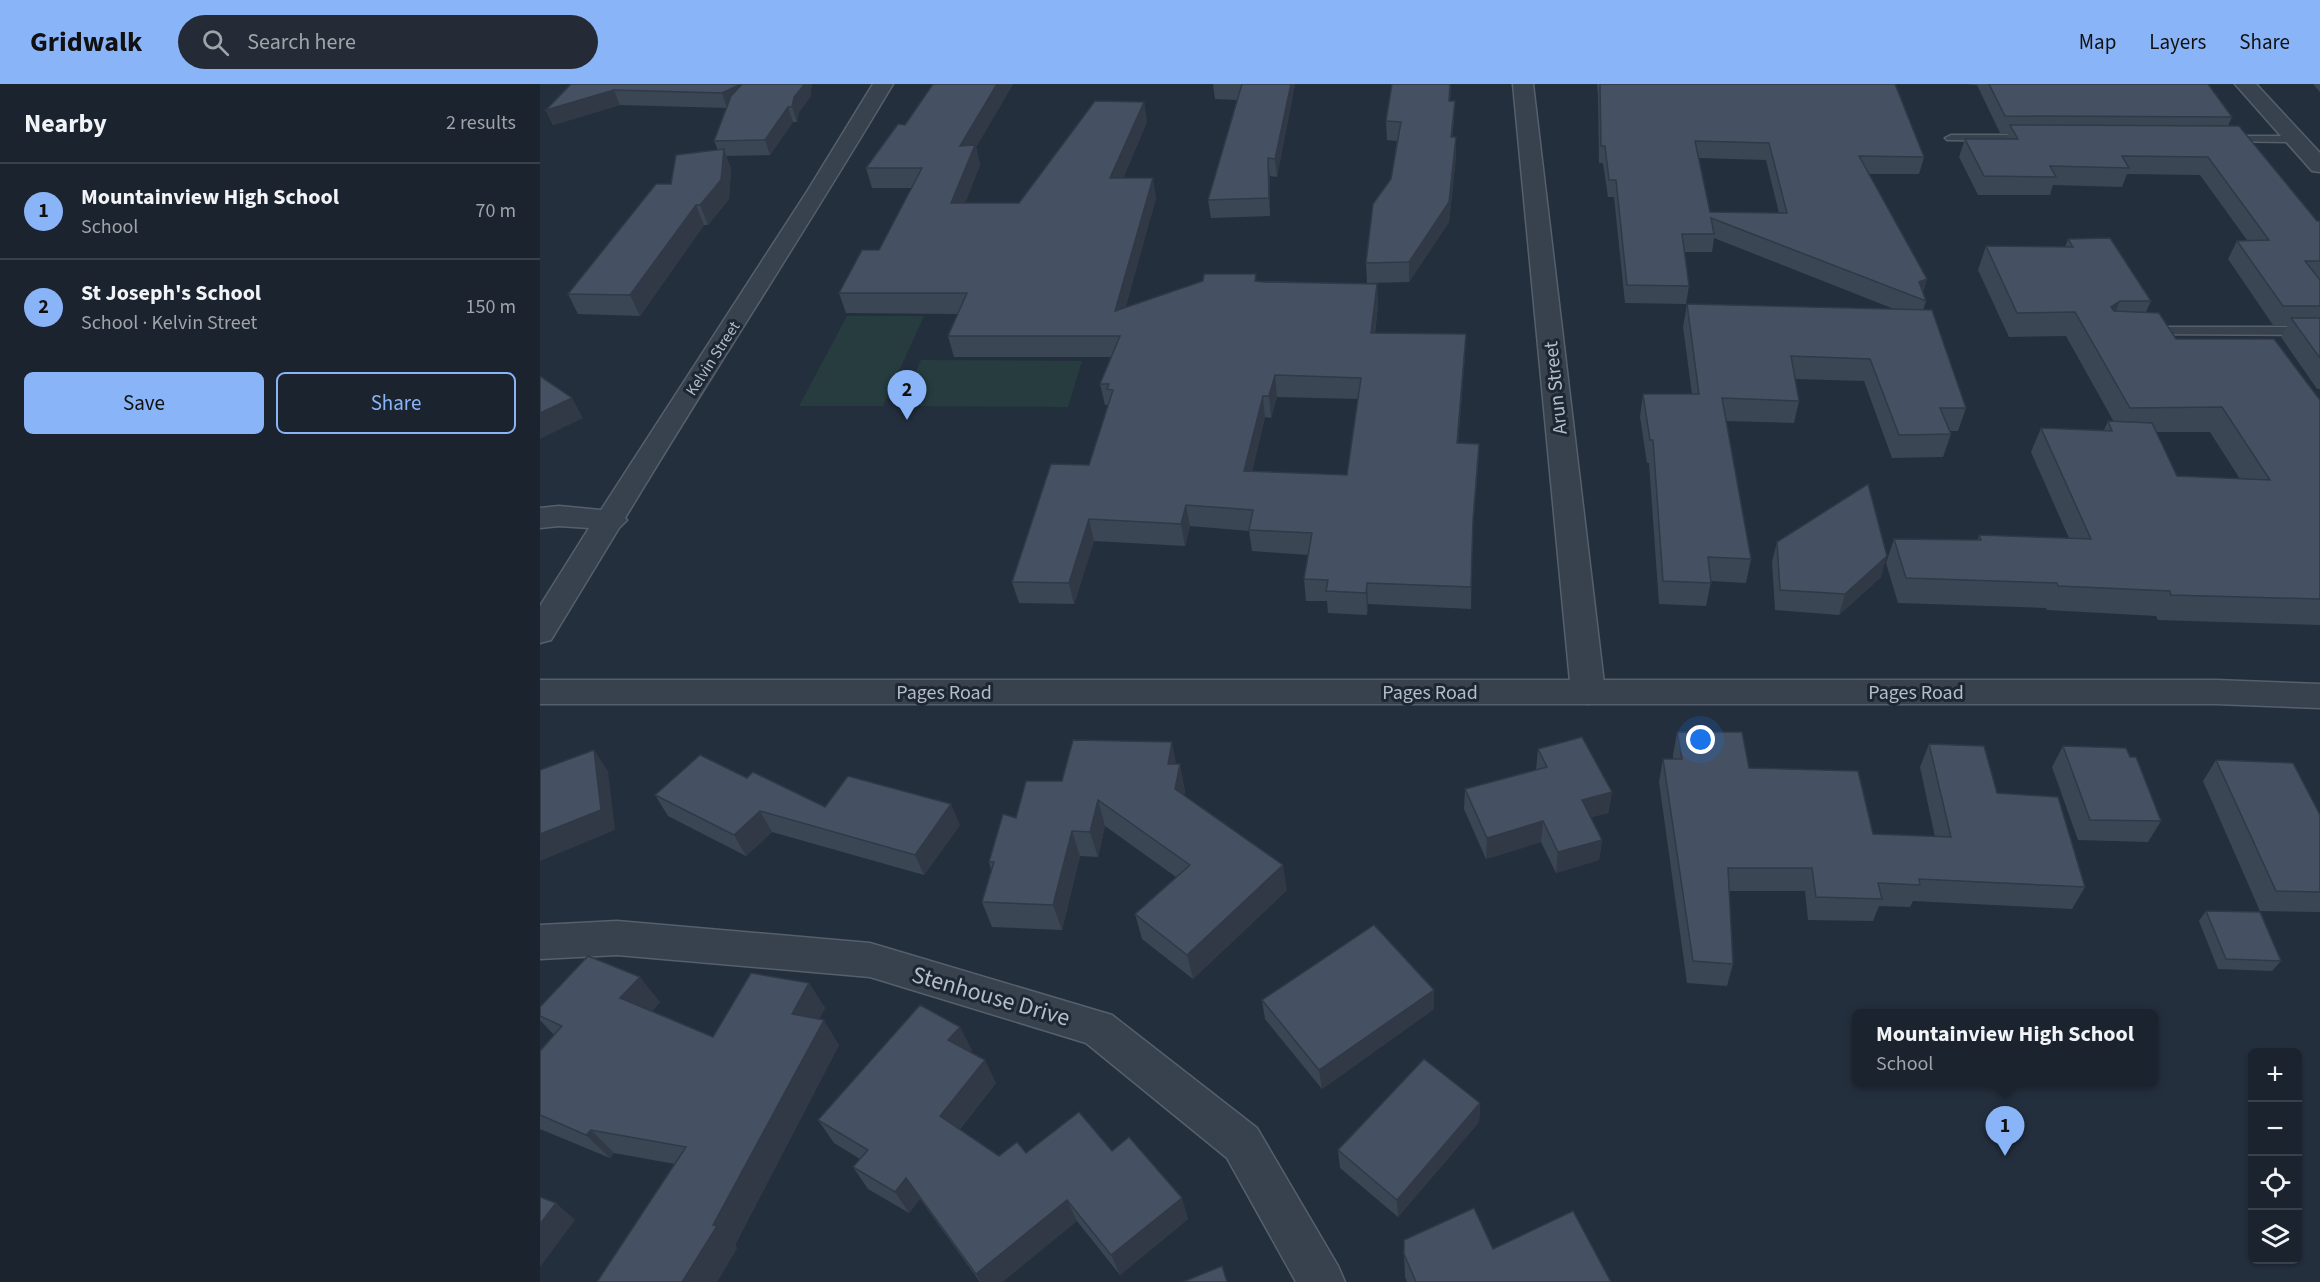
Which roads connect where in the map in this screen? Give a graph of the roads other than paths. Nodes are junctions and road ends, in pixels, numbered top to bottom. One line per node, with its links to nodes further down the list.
1 (883, 84): 12 (street, Kelvin Street)
2 (1523, 84): 15 (street, Arun Street)
3 (2245, 84): 7 (street)
4 (1951, 138): 5 (lane)
5 (2046, 138)
6 (2212, 139): 7 (lane)
7 (2295, 139): 8 (street)
8 (2320, 166)
9 (2134, 331): 10 (lane)
10 (2320, 331)
11 (540, 518): 12 (street)
12 (612, 520): 13 (street, Kelvin Street)
13 (540, 632)
14 (540, 692): 15 (street, Pages Road)
15 (1588, 692): 16 (street, Pages Road)
16 (2320, 696)
17 (540, 942): 18 (street, Stenhouse Drive)
18 (1322, 1282)

